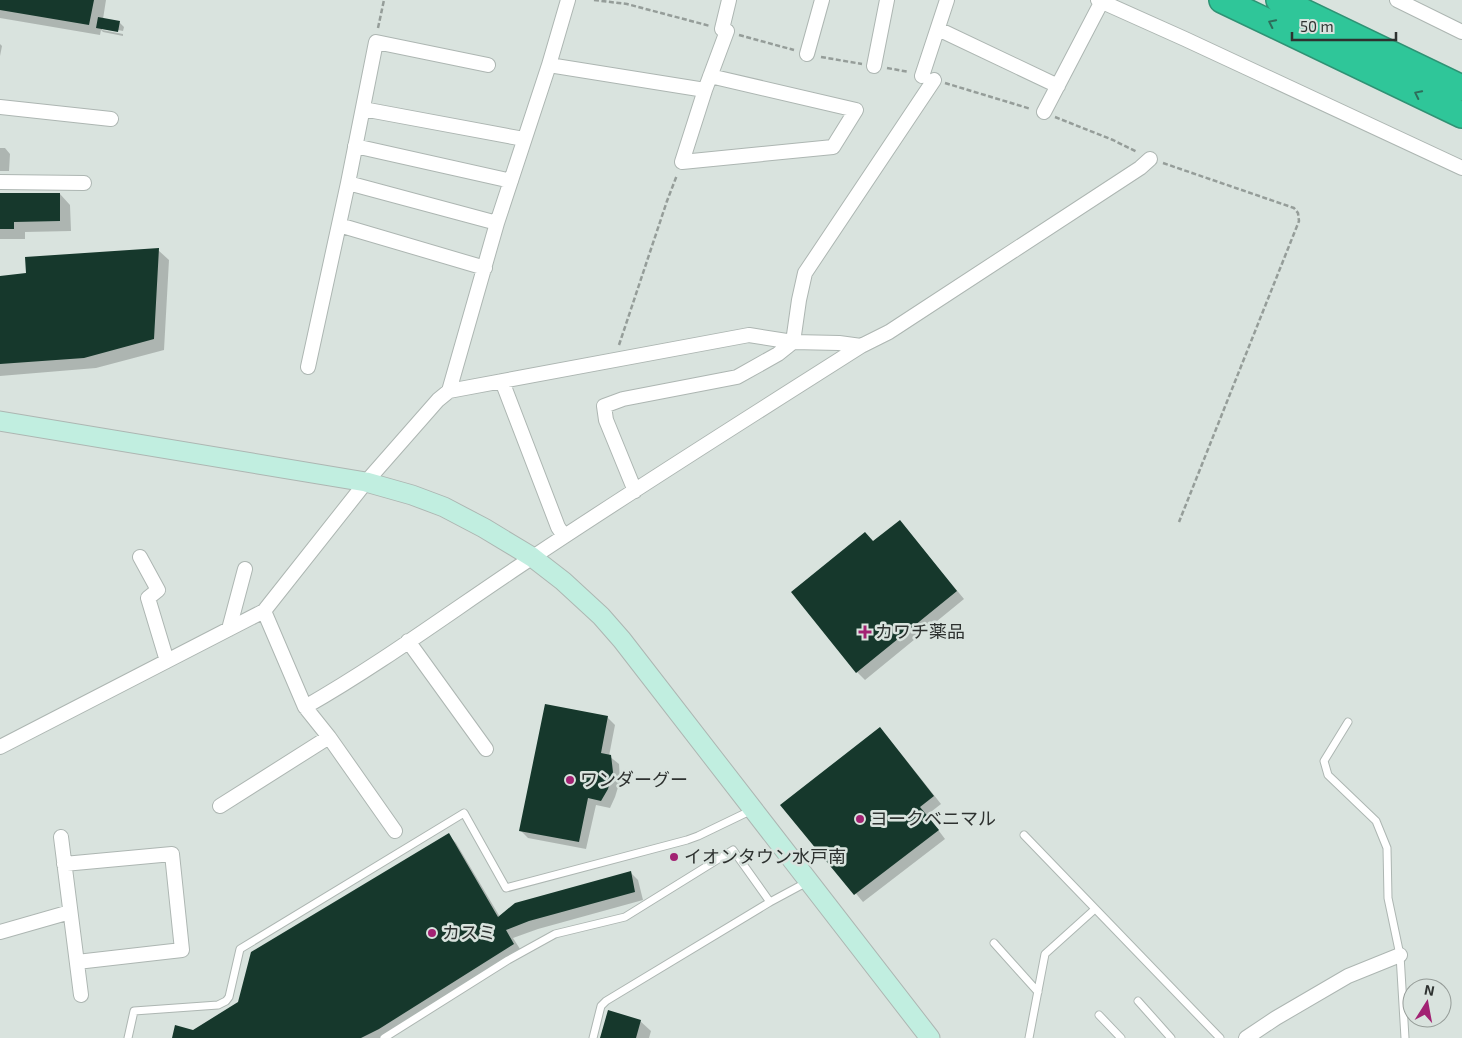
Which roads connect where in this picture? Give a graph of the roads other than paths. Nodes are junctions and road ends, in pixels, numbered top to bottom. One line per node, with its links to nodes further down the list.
1 (568, 0): 14 (street)
2 (730, 0): 16 (street)
3 (822, 0): 12 (street)
4 (888, 0): 15 (street)
5 (946, 0): 10 (street)
6 (1222, 0): 23 (highway, one-way to 6)
7 (1279, 0): 18 (highway)
8 (1397, 0): 11 (street)
9 (1100, 1): 17 (street); 28 (street)
10 (938, 29): 17 (street); 36 (street)
11 (1462, 32)
12 (807, 54)
13 (488, 65): 21 (street)
14 (549, 65): 19 (street); 25 (street)
15 (874, 66)
16 (710, 76): 19 (street); 19 (street)
17 (1058, 86): 22 (street)
18 (1462, 88)
19 (705, 90)
20 (0, 107): 24 (street)
21 (363, 109): 25 (street); 26 (street)
22 (1044, 112)
23 (1462, 115)
24 (111, 119)
25 (524, 139): 29 (street)
26 (355, 146): 29 (street); 32 (street)
27 (1150, 159): 37 (street)
28 (1462, 168)
29 (511, 181): 33 (street)
30 (0, 182): 31 (street)
31 (84, 183)
32 (348, 183): 33 (street); 34 (street)
33 (497, 223): 35 (street)
34 (339, 226): 35 (street); 38 (street)
35 (485, 268): 40 (street)
36 (793, 342): 37 (street); 39 (street); 43 (street)
37 (861, 346): 43 (street)
38 (308, 367)
39 (502, 381): 40 (street); 44 (street)
40 (449, 391): 42 (street)
41 (0, 421): 42 (street)
42 (366, 482): 46 (street); 48 (street)
43 (635, 491): 44 (street)
44 (564, 536): 46 (street)
45 (140, 557): 51 (street)
46 (532, 557): 50 (street); 58 (street)
47 (245, 569): 49 (street)
48 (264, 611): 49 (street); 52 (street)
49 (229, 629): 51 (street)
50 (408, 641): 52 (street); 56 (street)
51 (167, 662): 55 (street)
52 (305, 707): 54 (street)
53 (1348, 722): 69 (lane)
54 (329, 737): 57 (street); 59 (street)
55 (0, 747)
56 (486, 749)
57 (220, 806)
58 (753, 809): 63 (street); 75 (lane)
59 (395, 831)
60 (1024, 835): 65 (lane)
61 (61, 836): 62 (street)
62 (64, 864): 66 (street); 70 (street)
63 (809, 881): 64 (lane); 78 (street)
64 (770, 902): 76 (lane); 77 (lane)
65 (1095, 909): 71 (lane); 82 (lane)
66 (70, 912): 67 (street); 70 (street)
67 (0, 932)
68 (994, 943): 71 (lane)
69 (1400, 955): 83 (street); 84 (lane)
70 (77, 962): 72 (street)
71 (1038, 992): 79 (lane)
72 (81, 995)
73 (1138, 1001): 81 (lane)
74 (1099, 1015): 80 (lane)
75 (128, 1038)
76 (384, 1038)
77 (593, 1038)
78 (930, 1038)
79 (1028, 1038)
80 (1121, 1038)
81 (1171, 1038)
82 (1220, 1038)
83 (1246, 1038)
84 (1405, 1038)

